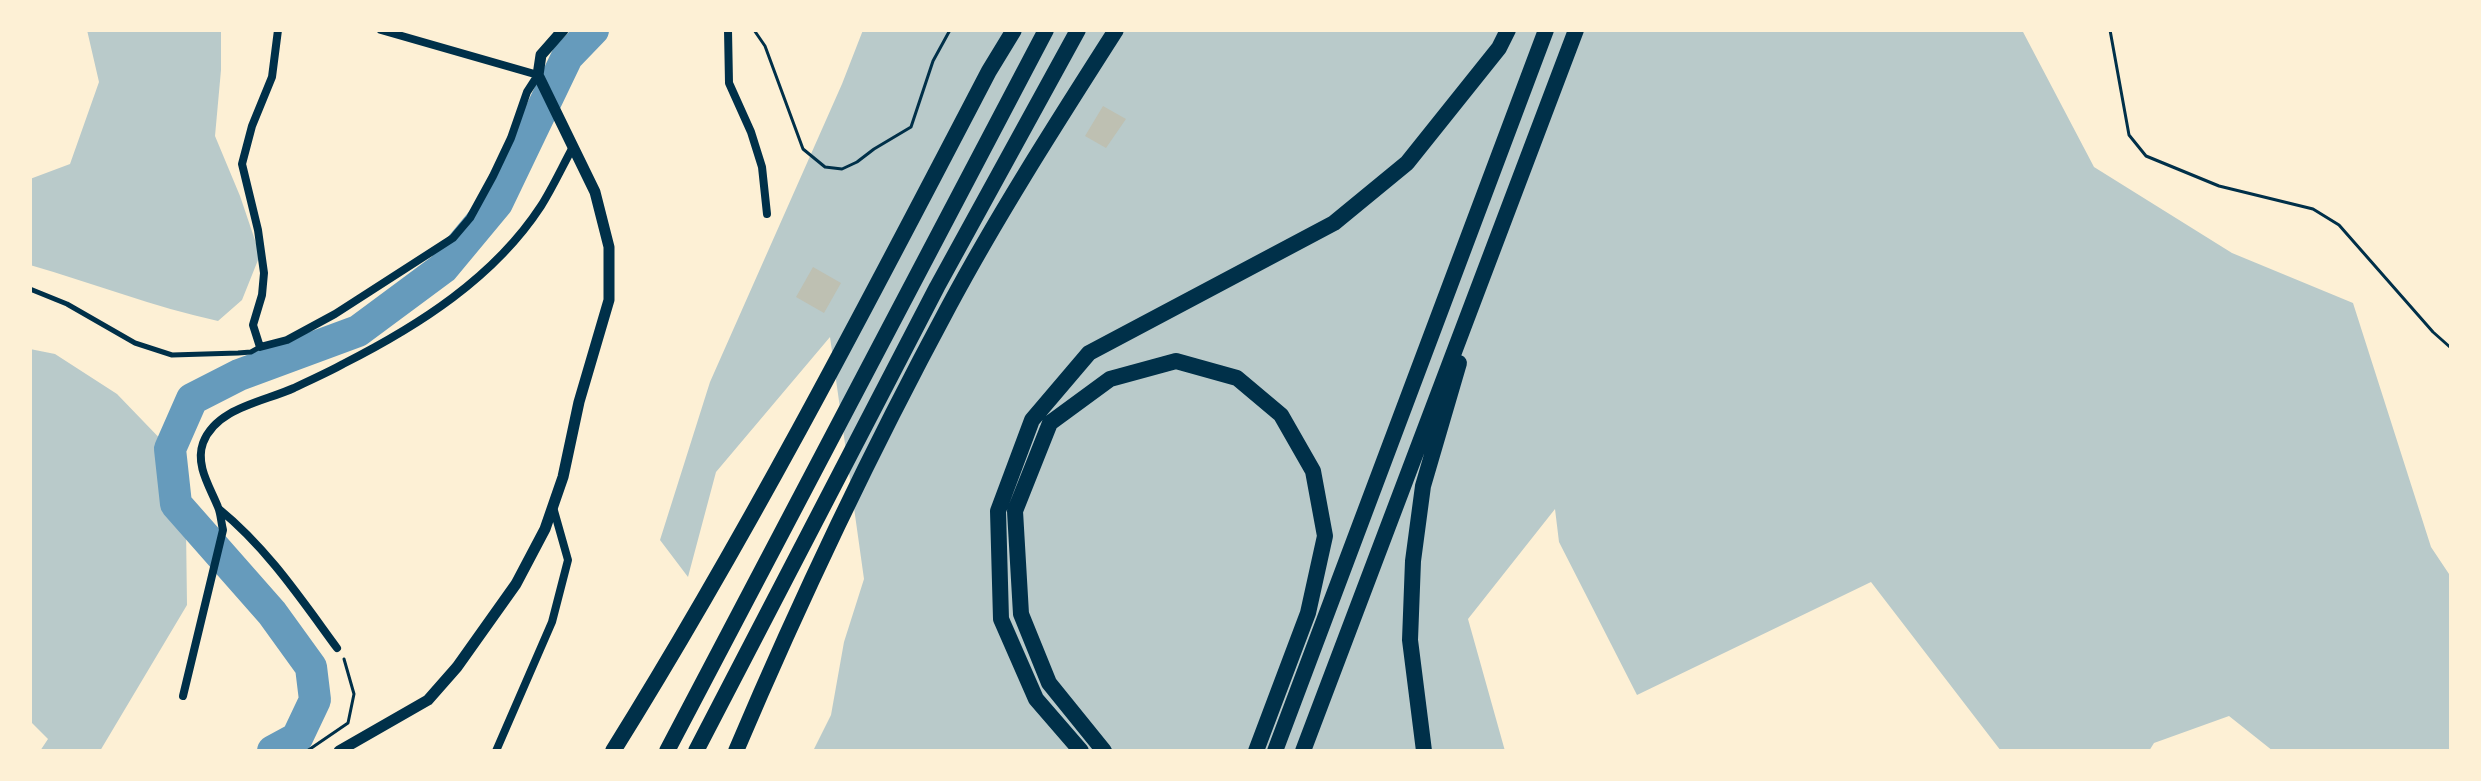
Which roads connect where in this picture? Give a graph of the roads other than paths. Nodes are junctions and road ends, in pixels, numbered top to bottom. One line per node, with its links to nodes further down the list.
1 (278, 30): 17 (street)
2 (381, 30): 12 (street)
3 (563, 30): 12 (street)
4 (728, 30): 14 (street)
5 (1014, 30): 24 (highway)
6 (1046, 30): 25 (highway)
7 (1078, 30): 26 (highway)
8 (1116, 30): 27 (highway)
9 (1508, 30): 28 (highway)
10 (1546, 30): 31 (highway)
11 (1576, 30): 15 (highway)
12 (538, 75): 13 (street); 17 (street)
13 (573, 147): 18 (street); 19 (street)
14 (767, 214)
15 (1488, 260): 32 (highway); 33 (highway)
16 (30, 289): 17 (lane)
17 (260, 347)
18 (553, 506): 22 (street); 23 (street)
19 (219, 509): 20 (street); 21 (street)
20 (337, 648)
21 (183, 696)
22 (339, 751)
23 (496, 751)
24 (613, 751)
25 (667, 751)
26 (696, 751)
27 (736, 751)
28 (1081, 751)
29 (1104, 751): 30 (highway)
30 (1256, 751)
31 (1275, 751)
32 (1303, 751)
33 (1424, 751)

